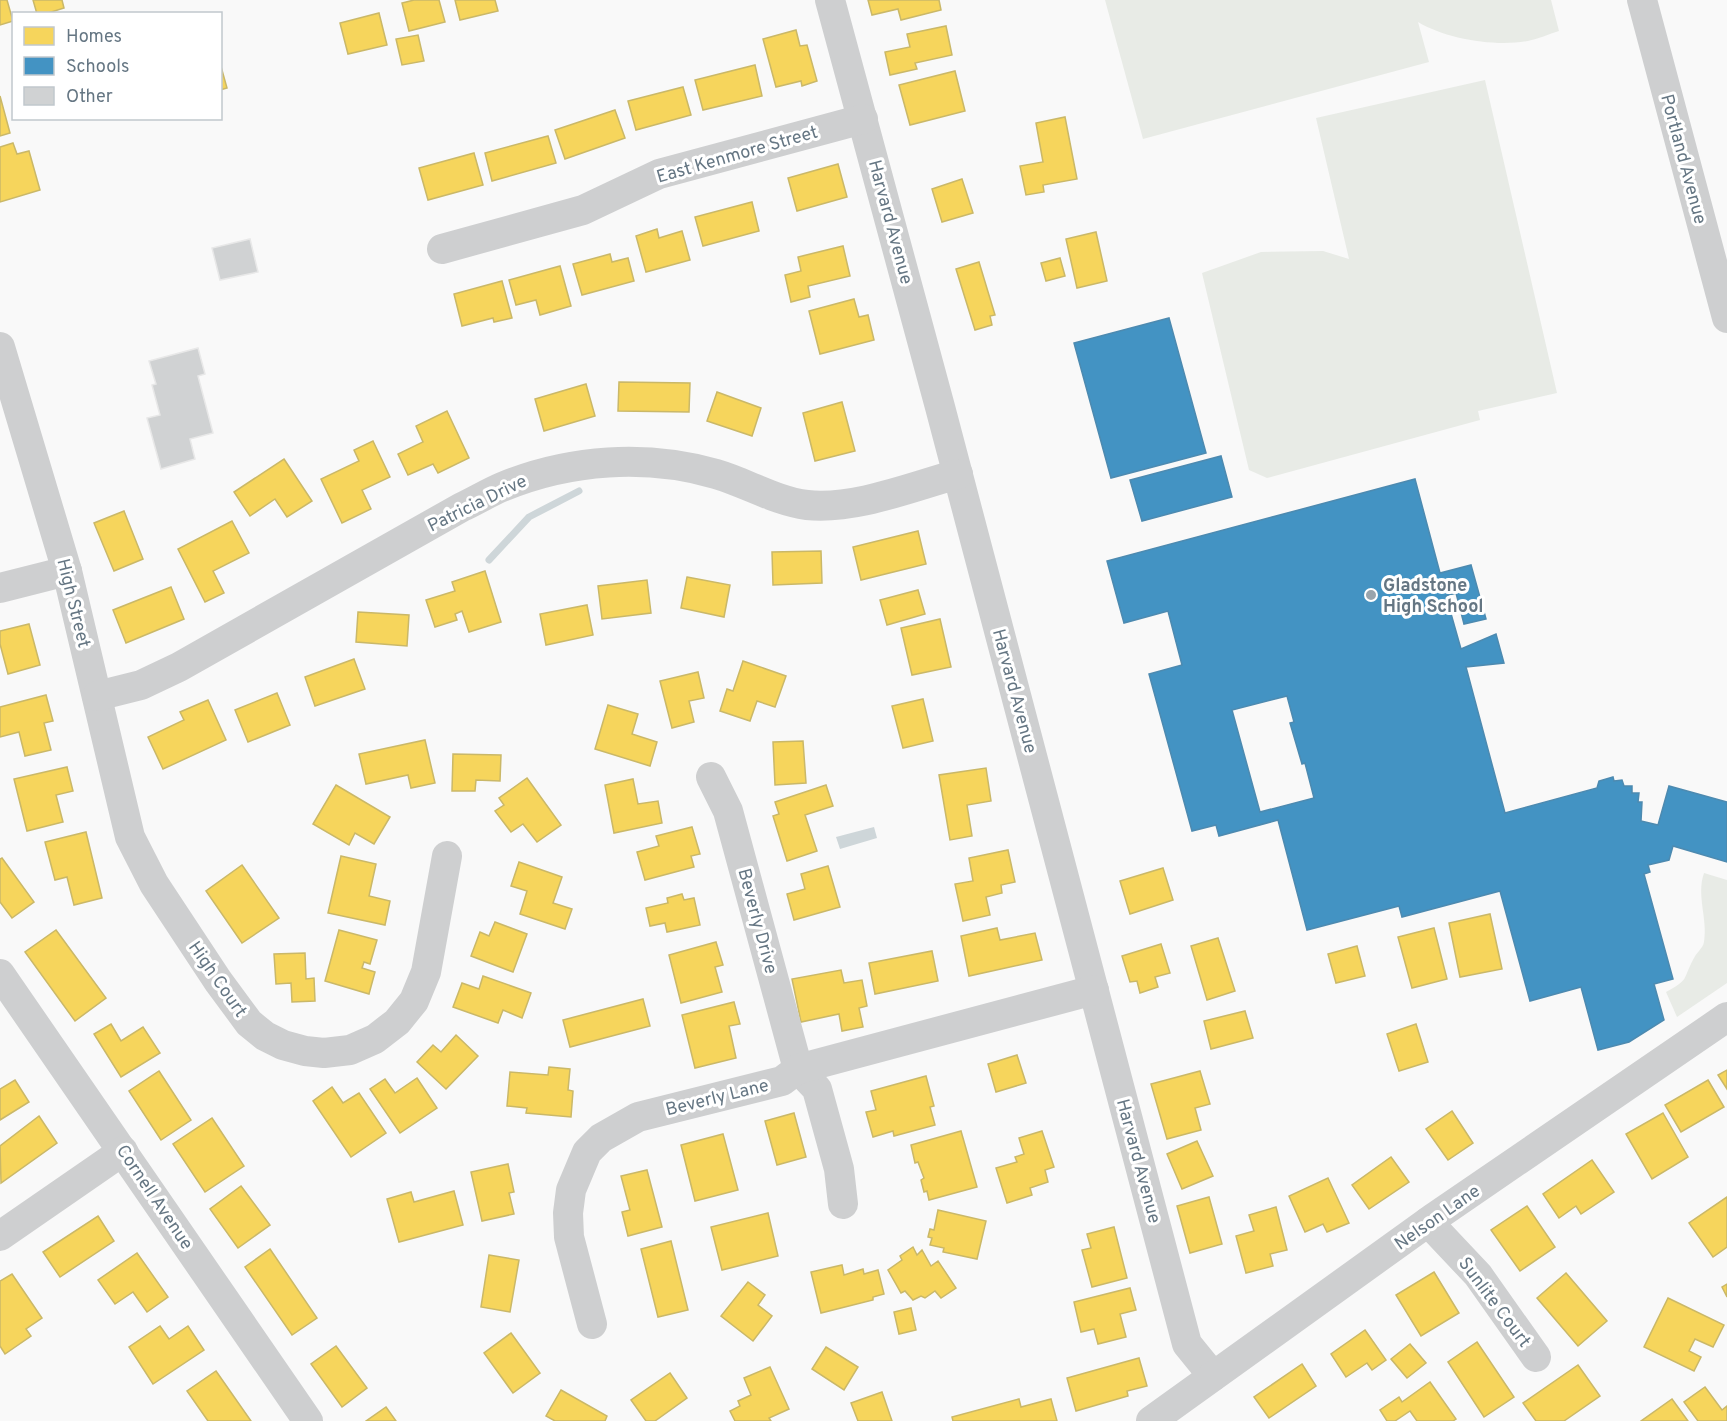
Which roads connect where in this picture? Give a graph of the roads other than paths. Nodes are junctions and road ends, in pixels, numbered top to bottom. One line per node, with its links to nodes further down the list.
1 (830, 0): 3 (street, Harvard Avenue)
2 (1642, 0): 5 (street, Portland Avenue)
3 (863, 119): 4 (street, East Kenmore Street); 7 (street, Harvard Avenue)
4 (442, 249)
5 (1727, 318)
6 (0, 349): 8 (street, High Street)
7 (958, 474): 10 (street, Patricia Drive); 15 (street, Harvard Avenue)
8 (67, 571): 9 (street); 10 (street, High Street)
9 (0, 588)
10 (97, 696): 13 (street, High Street)
11 (711, 777): 17 (street, Beverly Drive)
12 (447, 856): 13 (street, High Court)
13 (140, 861)
14 (0, 974): 18 (street, Cornell Avenue)
15 (1094, 990): 17 (street, Beverly Lane); 24 (street, Harvard Avenue)
16 (1727, 1017): 20 (street, Nelson Lane)
17 (798, 1069): 19 (street); 22 (street, Beverly Lane)
18 (123, 1151): 21 (street); 25 (street, Cornell Avenue)
19 (843, 1204)
20 (1428, 1222): 23 (street, Sunlite Court); 24 (street, Nelson Lane)
21 (0, 1236)
22 (592, 1324)
23 (1536, 1357)
24 (1213, 1376): 26 (street, Nelson Lane)
25 (308, 1421)
26 (1151, 1421)

